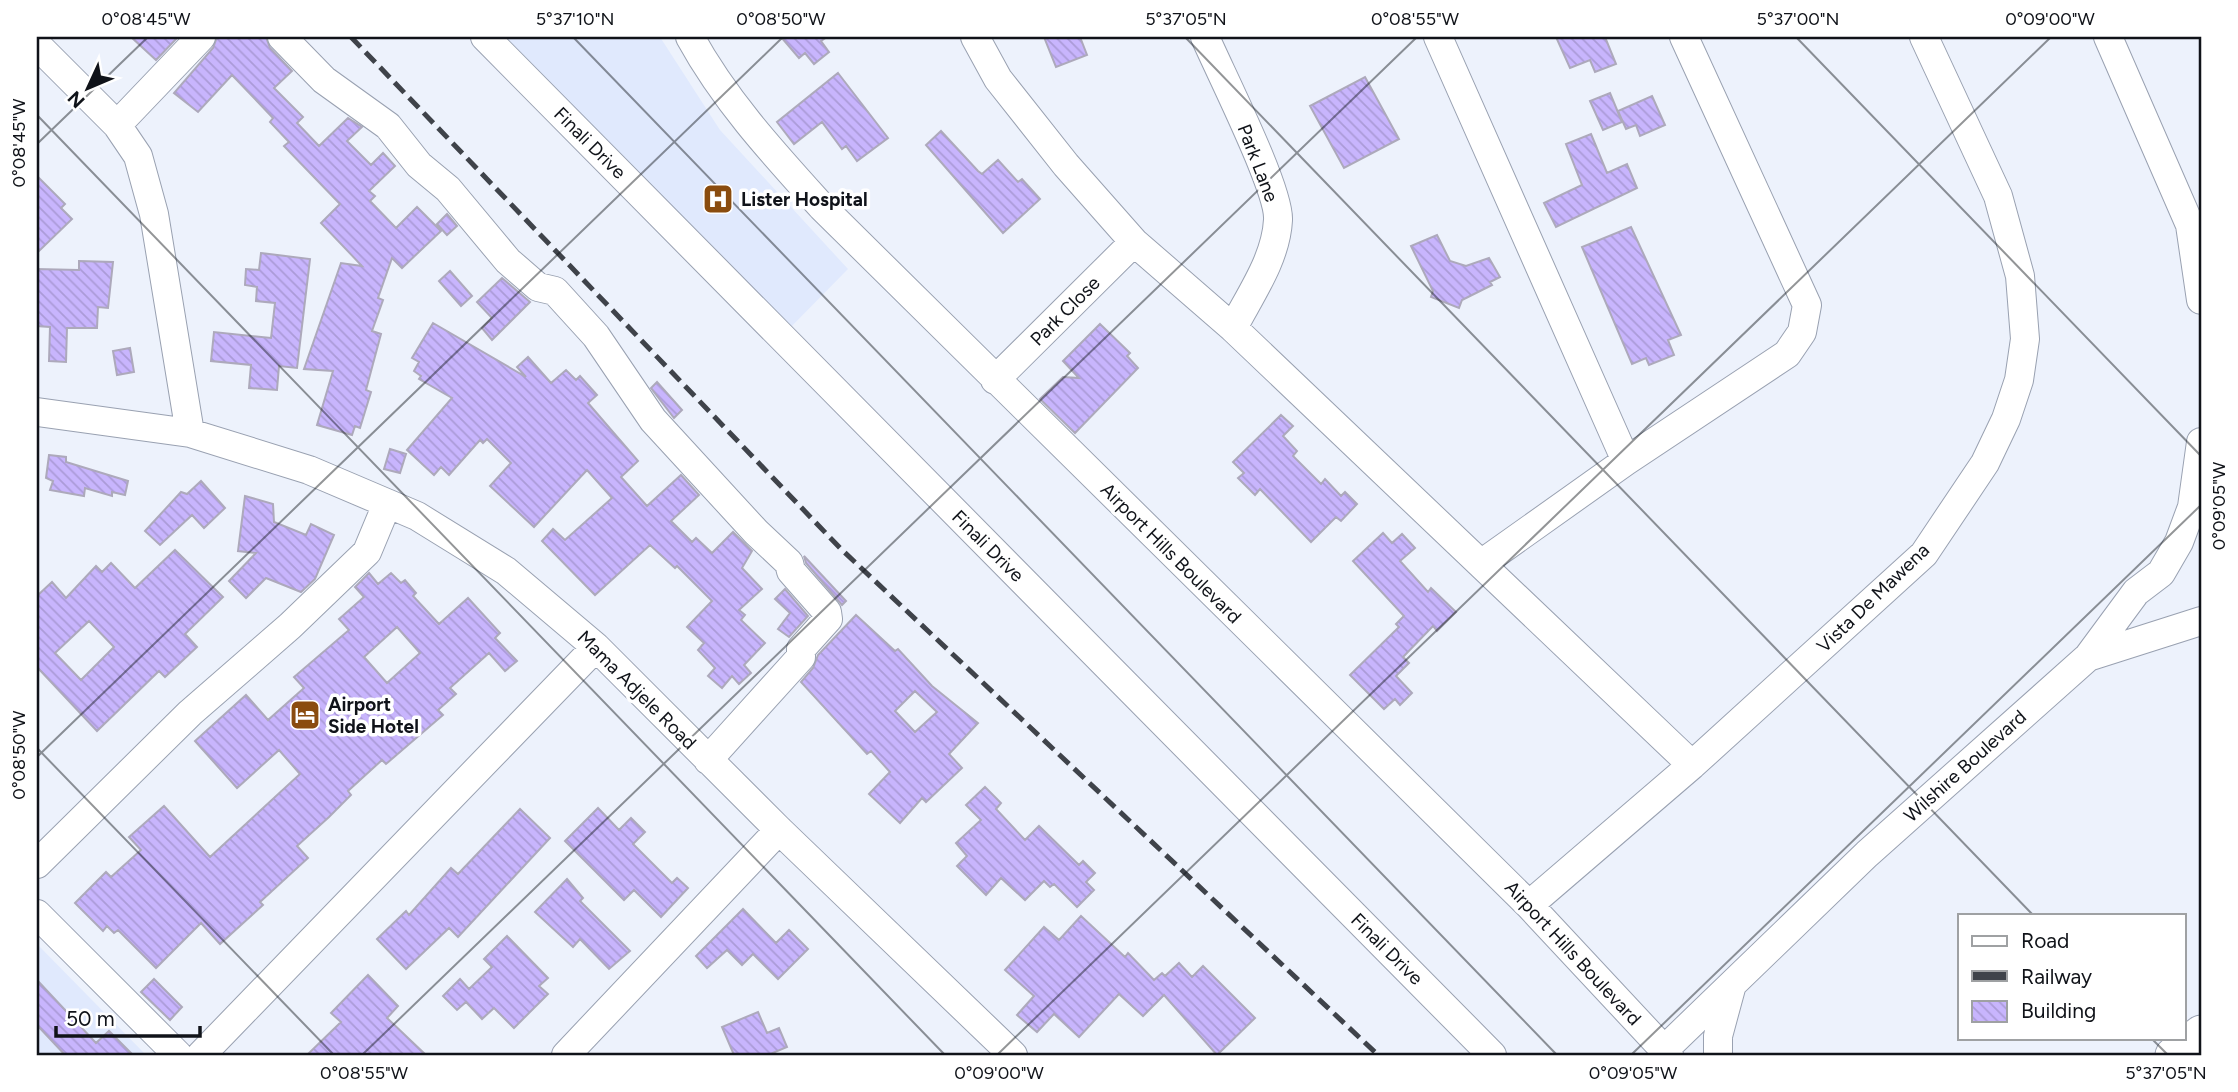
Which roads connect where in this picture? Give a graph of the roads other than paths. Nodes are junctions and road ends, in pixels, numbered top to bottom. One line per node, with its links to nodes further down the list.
1 (201, 37): 12 (street)
2 (282, 37): 27 (street)
3 (485, 37): 40 (street, Finali Drive)
4 (690, 37): 17 (street, Airport Hills Boulevard)
5 (975, 37): 14 (street)
6 (1205, 37): 16 (street, Park Lane)
7 (1437, 37): 21 (street)
8 (1684, 37): 21 (street)
9 (1924, 37): 28 (street, Vista De Mawena)
10 (2108, 37): 13 (street)
11 (37, 45): 12 (street)
12 (117, 125): 19 (street)
13 (2196, 222): 15 (street)
14 (1134, 242): 16 (street); 17 (street, Park Close)
15 (2201, 300)
16 (1233, 328): 23 (street)
17 (995, 380): 31 (street, Airport Hills Boulevard)
18 (37, 412): 19 (street, Mama Adjele Road)
19 (190, 433): 22 (street, Mama Adjele Road)
20 (2201, 442): 26 (street, Wilshire Boulevard)
21 (1626, 461): 23 (street)
22 (387, 504): 25 (street, Mama Adjele Road); 30 (street)
23 (1481, 564): 28 (street)
24 (2201, 621): 26 (street)
25 (596, 647): 27 (street, Mama Adjele Road); 38 (street)
26 (2088, 657): 33 (street, Wilshire Boulevard)
27 (708, 760): 29 (street, Mama Adjele Road)
28 (1692, 765): 31 (street, Vista De Mawena)
29 (779, 830): 36 (street); 39 (street, Mama Adjele Road)
30 (37, 864)
31 (1529, 905): 35 (street, Airport Hills Boulevard)
32 (37, 914): 37 (street)
33 (1731, 985): 35 (street, Wilshire Boulevard); 42 (street)
34 (2201, 1034): 43 (main road)
35 (1671, 1046): 41 (street, Airport Hills Boulevard)
36 (580, 1051)
37 (178, 1055)
38 (201, 1055)
39 (1013, 1055)
40 (1492, 1055)
41 (1705, 1055)
42 (1718, 1055)
43 (2173, 1055)

